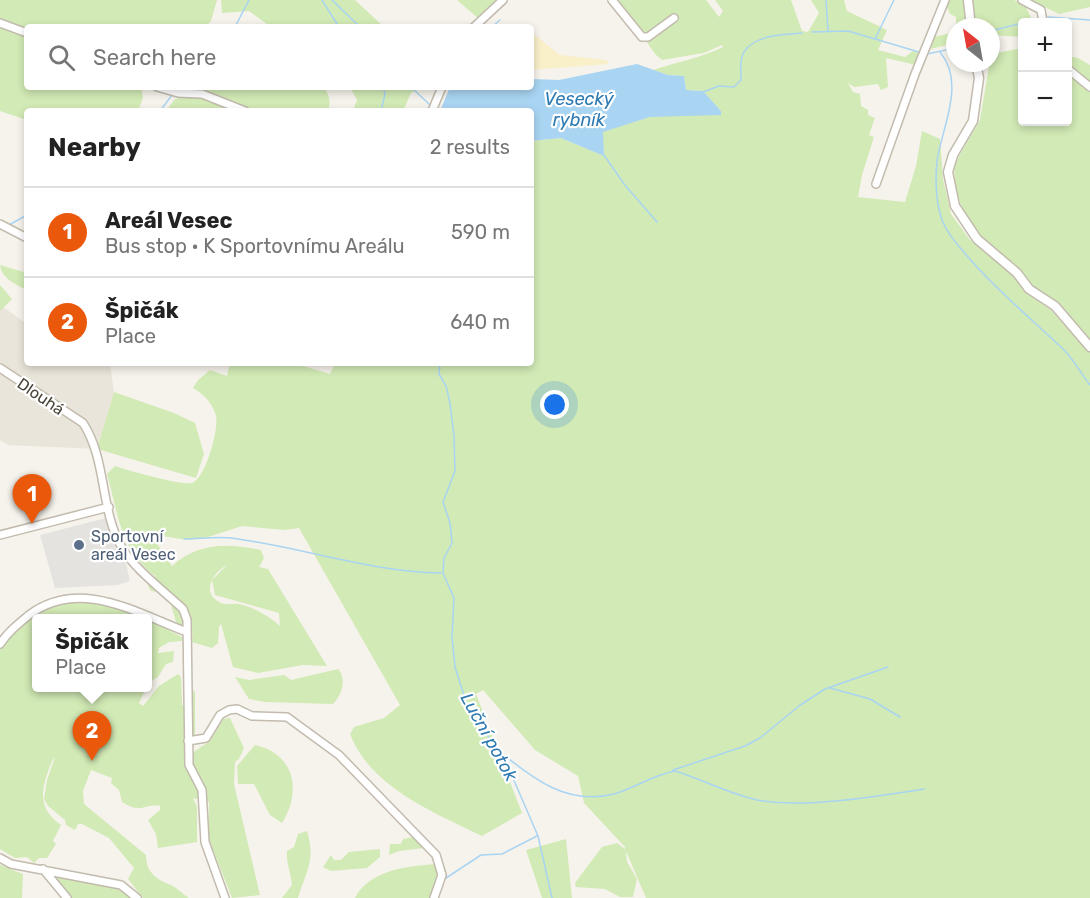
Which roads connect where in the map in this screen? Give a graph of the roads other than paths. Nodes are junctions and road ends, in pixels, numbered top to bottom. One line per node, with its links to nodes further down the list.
1 (503, 0): 10 (street)
2 (612, 0): 6 (street)
3 (945, 0): 19 (street)
4 (968, 0): 7 (street)
5 (1022, 0): 8 (street)
6 (674, 18)
7 (970, 18)
8 (1042, 18)
9 (0, 23): 11 (street)
10 (477, 24)
11 (24, 32)
12 (978, 72): 22 (street)
13 (1072, 72): 14 (street)
14 (1090, 87)
15 (168, 90): 17 (street)
16 (441, 90): 18 (street)
17 (237, 108)
18 (433, 108)
19 (876, 184)
20 (0, 224): 21 (street)
21 (24, 236)
22 (1090, 347)
23 (0, 368): 24 (street, Dlouhá)
24 (109, 507): 25 (street); 28 (street)
25 (0, 535)
26 (143, 614): 29 (street)
27 (152, 618): 28 (street)
28 (187, 632): 30 (street)
29 (0, 644)
30 (188, 741): 35 (street); 36 (street)
31 (0, 858): 32 (street)
32 (43, 869): 33 (street); 34 (street)
33 (67, 898)
34 (136, 898)
35 (225, 898)
36 (434, 898)

